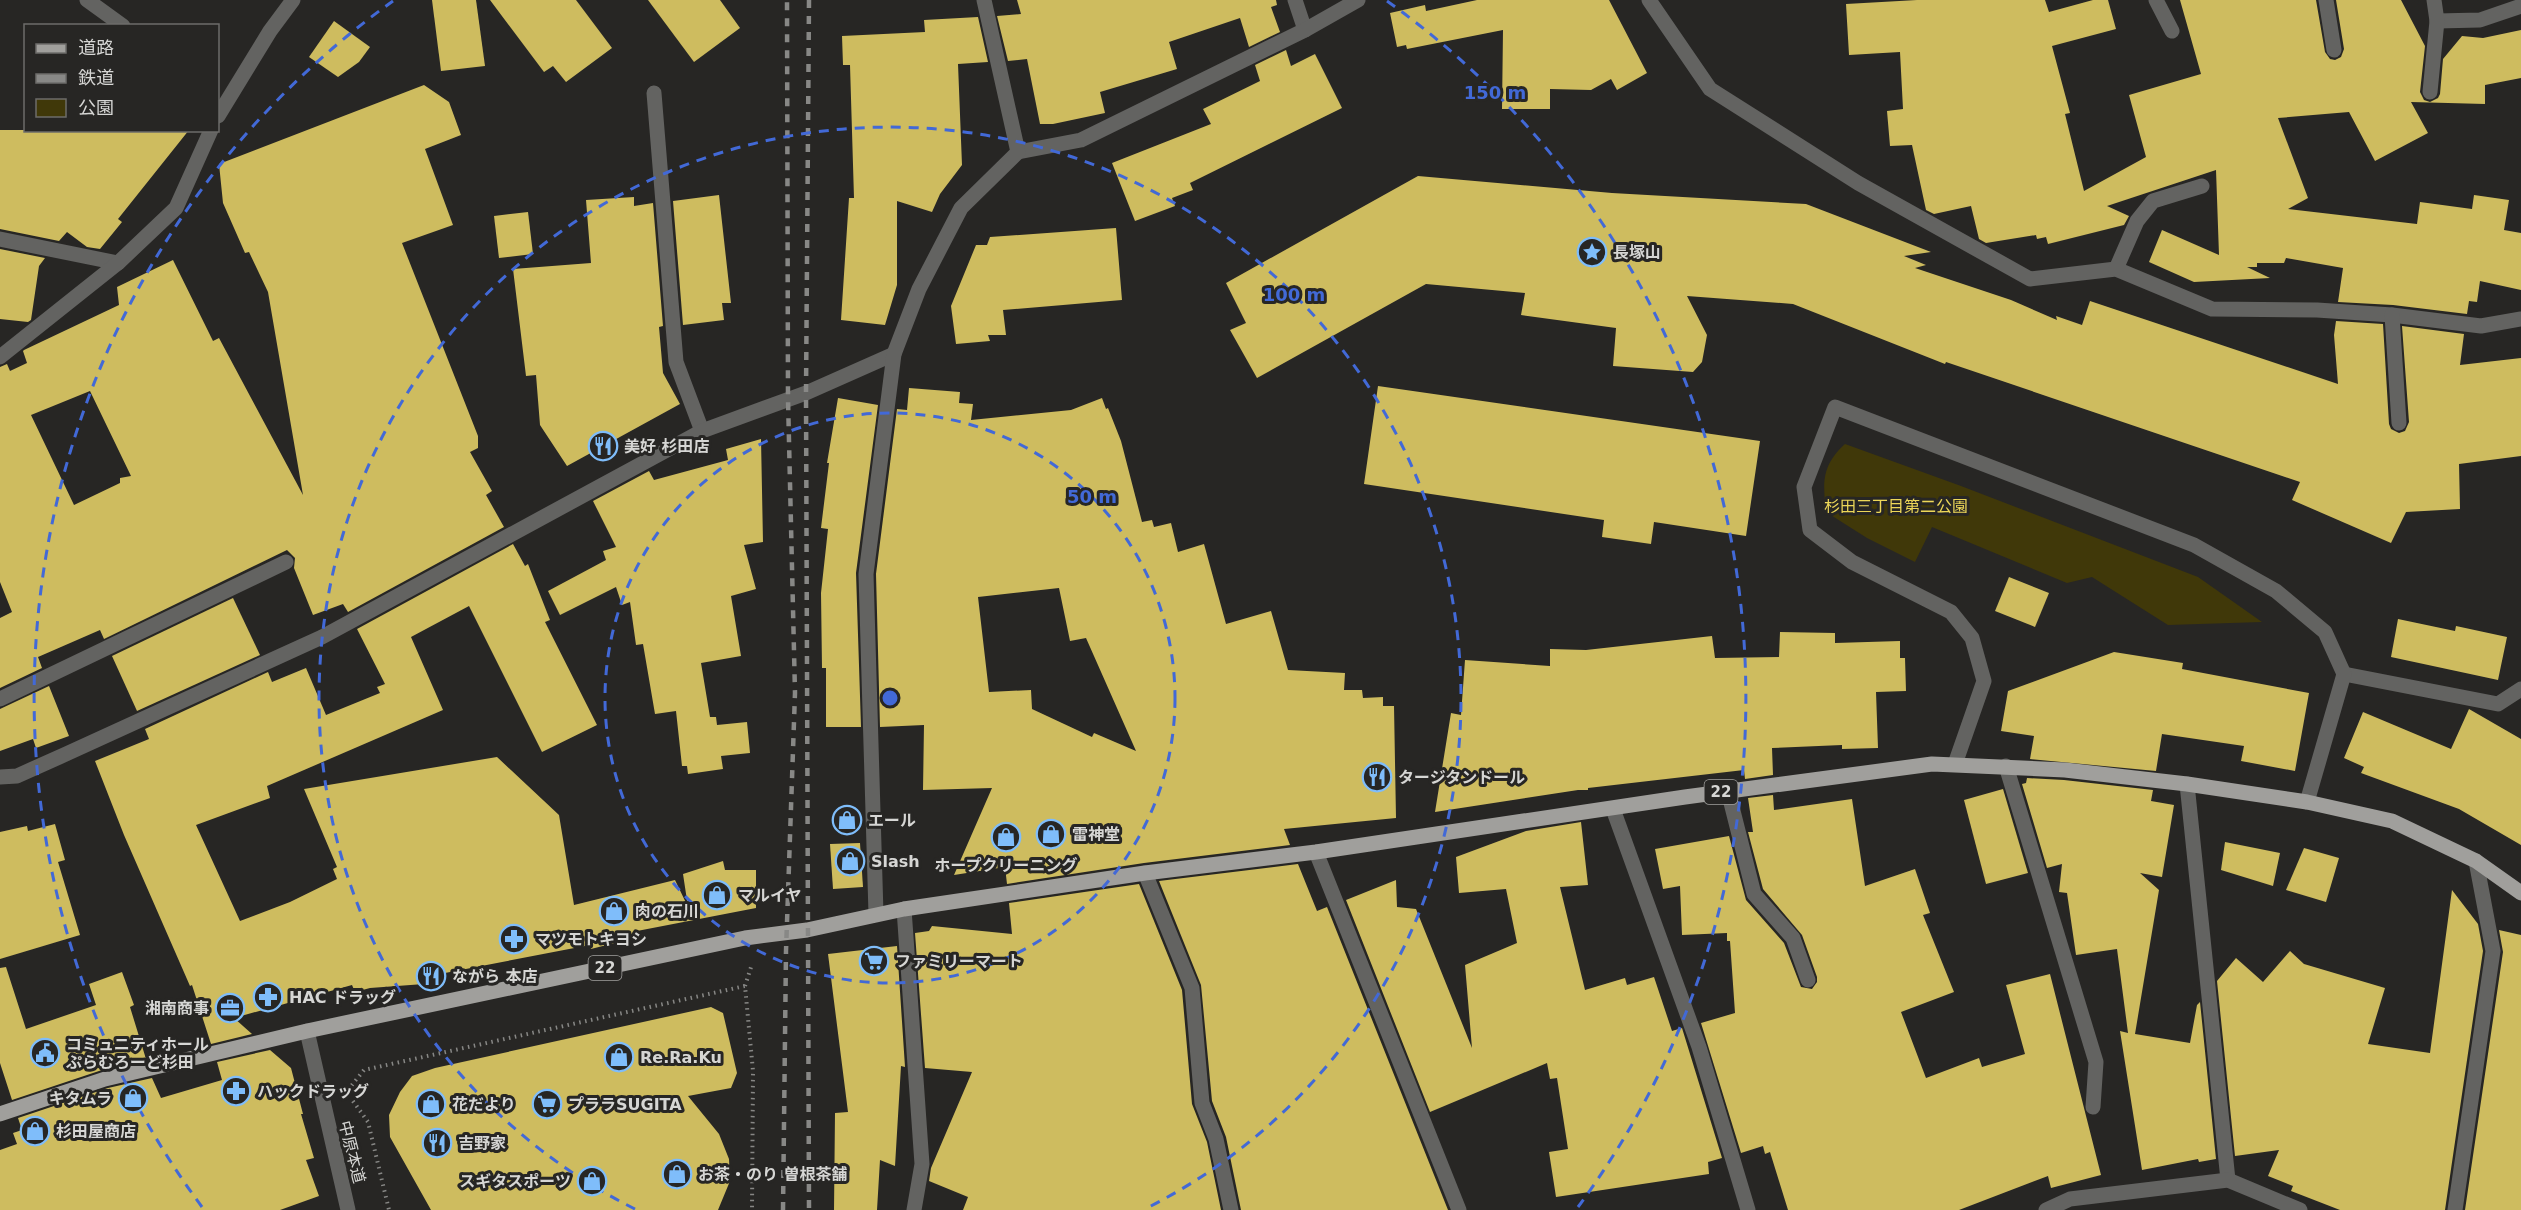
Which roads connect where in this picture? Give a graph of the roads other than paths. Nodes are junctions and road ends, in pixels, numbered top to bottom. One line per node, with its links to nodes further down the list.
1 (87, 0): 12 (street)
2 (293, 0): 18 (street)
3 (984, 0): 20 (street)
4 (1295, 0): 13 (street)
5 (1358, 0): 13 (street)
6 (1649, 0): 24 (street)
7 (2156, 0): 14 (street)
8 (2326, 0): 15 (street)
9 (2434, 0): 11 (street)
10 (2521, 6): 11 (street)
11 (2437, 21): 16 (street)
12 (120, 24)
13 (1305, 30): 20 (street)
14 (2172, 31)
15 (2334, 50)
16 (2430, 92)
17 (654, 93): 30 (street)
18 (219, 109)
19 (210, 132): 23 (street)
20 (1018, 152): 27 (street)
21 (2202, 186): 24 (street)
22 (0, 239): 23 (street)
23 (118, 263): 28 (street)
24 (2116, 269): 25 (street)
25 (2392, 315): 26 (street); 29 (street)
26 (2521, 319)
27 (894, 354): 30 (street); 47 (street)
28 (0, 357)
29 (2398, 423)
30 (702, 431): 37 (street)
31 (286, 562): 34 (street)
32 (2344, 674): 33 (street); 35 (street); 40 (street)
33 (2521, 689)
34 (0, 699)
35 (1955, 764): 36 (main road, 22); 39 (main road, 22)
36 (2006, 766): 38 (main road, 22); 50 (street)
37 (0, 777)
38 (2187, 784): 40 (main road, 22); 52 (street)
39 (1728, 791): 41 (main road, 22); 48 (street)
40 (2307, 802): 43 (main road, 22)
41 (1613, 809): 42 (main road, 22); 57 (street)
42 (1316, 852): 44 (main road, 22); 56 (street)
43 (2476, 861): 45 (main road, 22); 60 (street)
44 (1145, 873): 46 (main road, 22); 55 (street)
45 (2521, 893)
46 (904, 909): 47 (main road, 22); 54 (street)
47 (876, 914): 49 (main road, 22)
48 (1808, 980)
49 (307, 1031): 51 (main road, 22); 53 (street, 中原本道)
50 (2093, 1107)
51 (0, 1114)
52 (2228, 1180): 58 (street); 59 (street)
53 (348, 1210)
54 (914, 1210)
55 (1231, 1210)
56 (1459, 1210)
57 (1748, 1210)
58 (2046, 1210)
59 (2300, 1210)
60 (2454, 1210)

